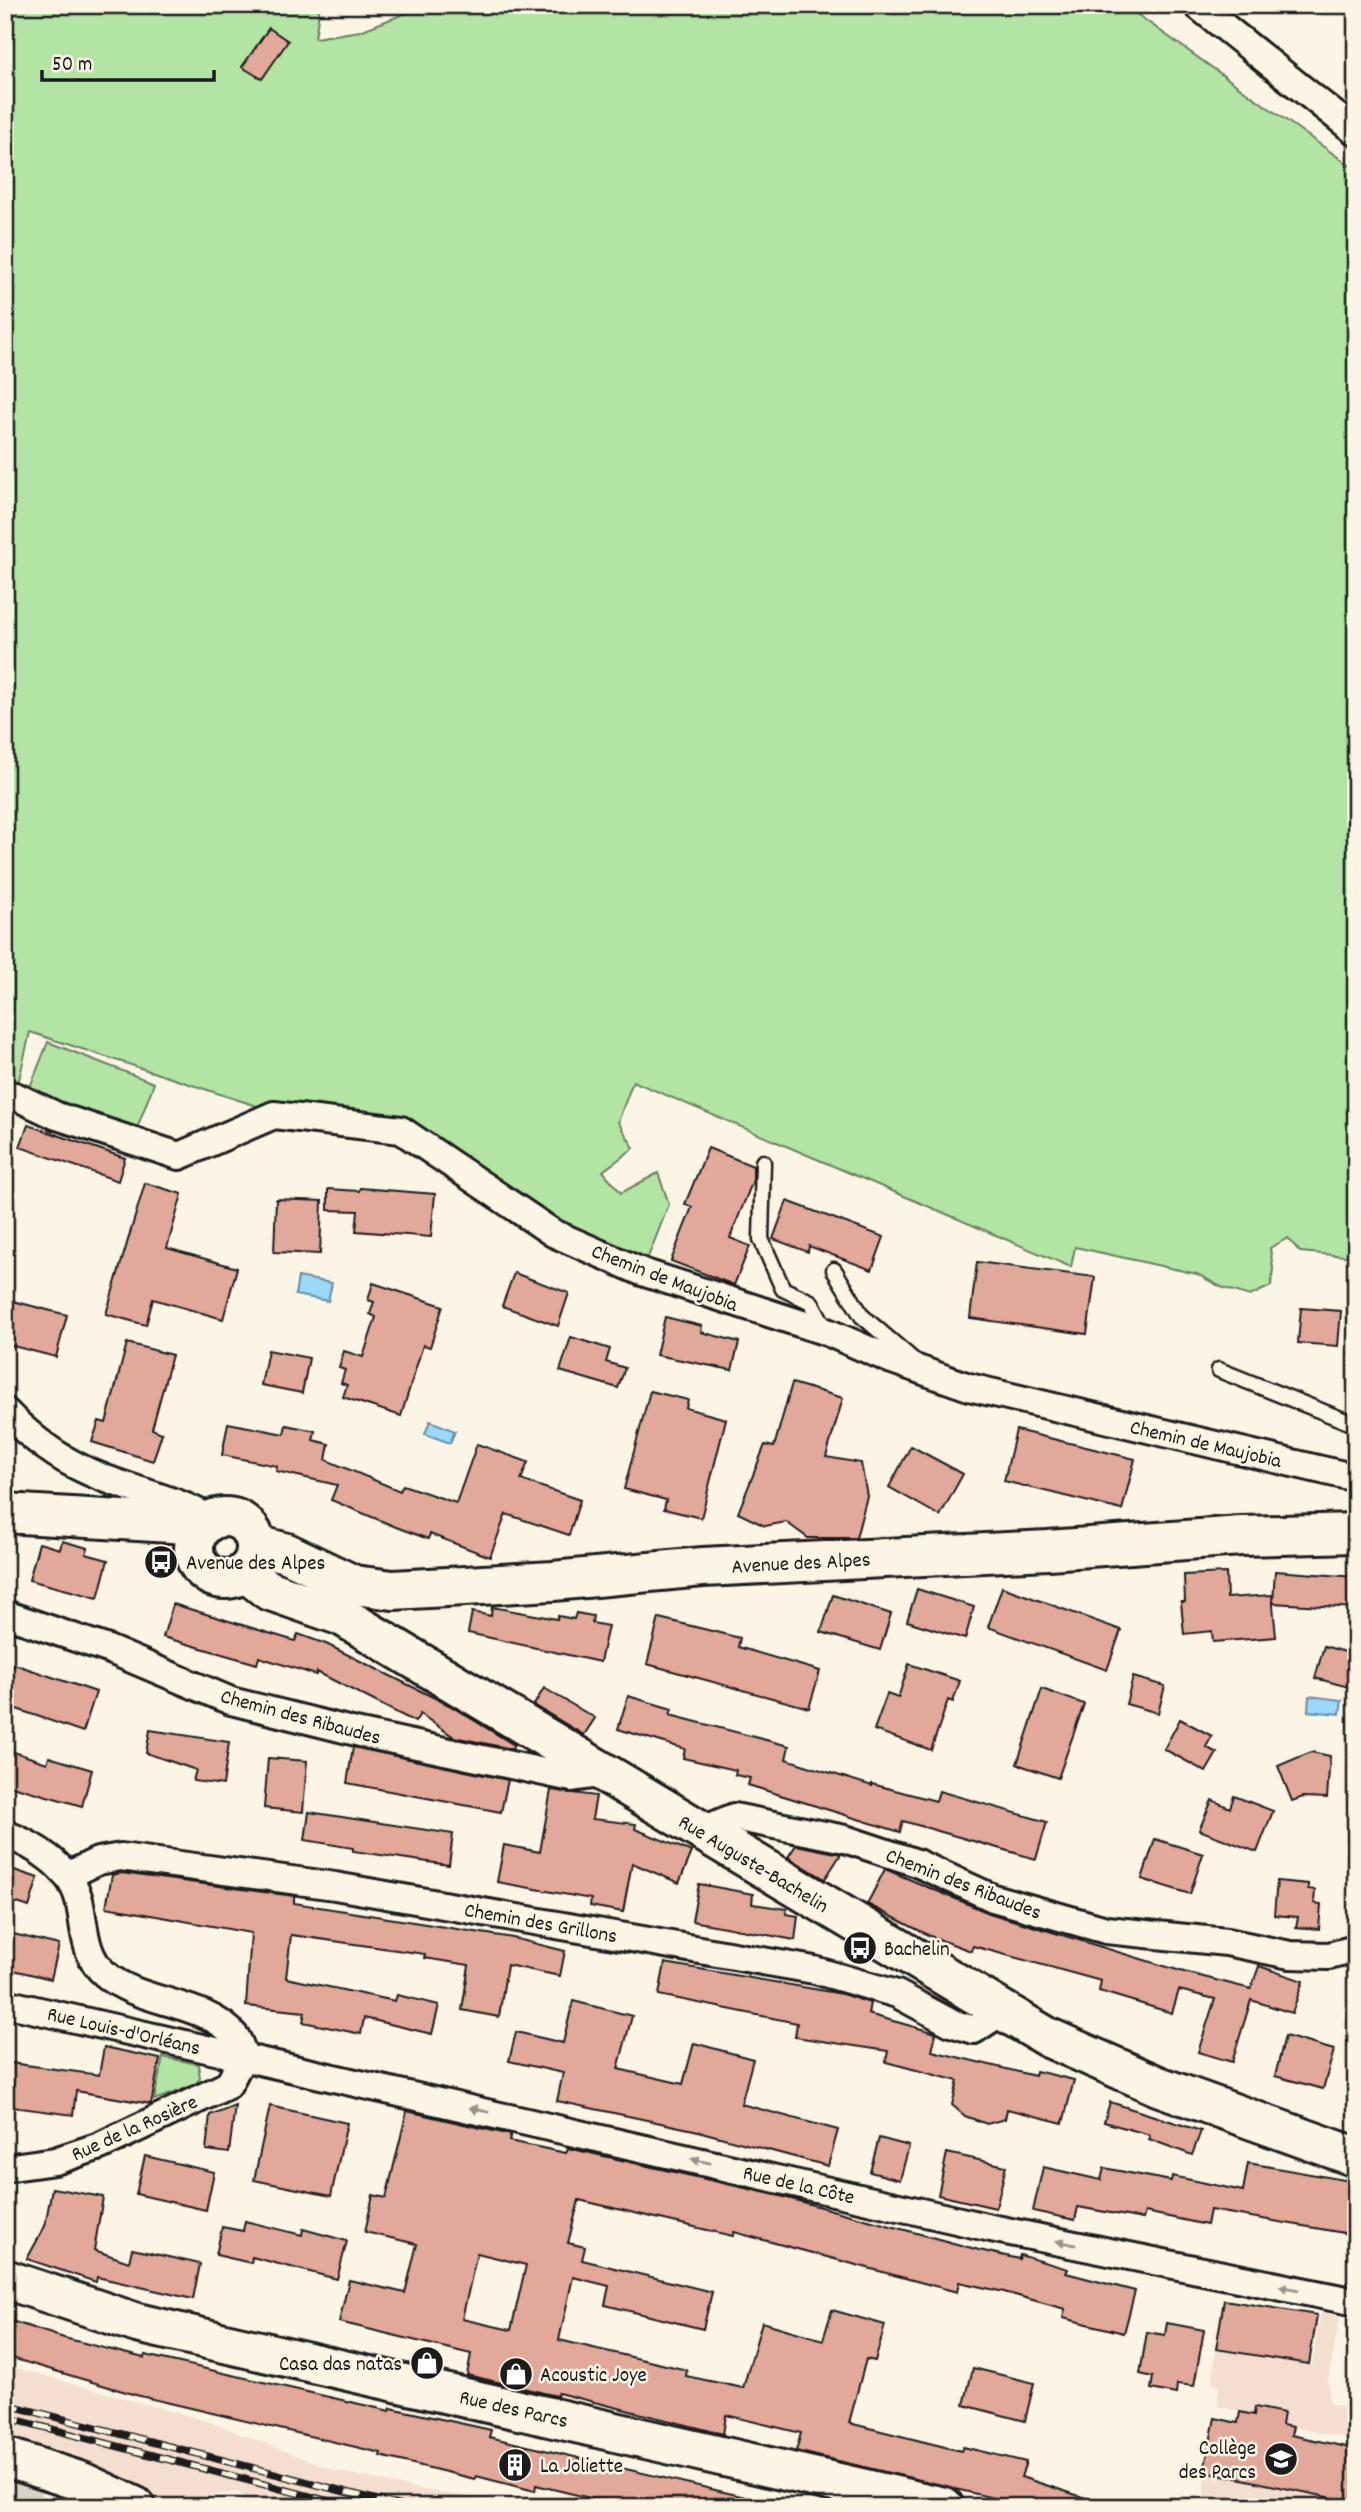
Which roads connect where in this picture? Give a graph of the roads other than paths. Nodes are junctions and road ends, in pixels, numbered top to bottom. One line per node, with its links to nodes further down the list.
1 (1197, 5): 2 (street)
2 (1356, 131)
3 (5, 1095): 6 (street, Chemin de Maujobia)
4 (763, 1161): 6 (lane)
5 (834, 1270): 8 (lane)
6 (827, 1332): 8 (street, Chemin de Maujobia)
7 (1219, 1370): 10 (lane)
8 (925, 1371): 11 (street, Chemin de Maujobia)
9 (5, 1411): 14 (street)
10 (1356, 1425)
11 (1356, 1478)
12 (5, 1513): 13 (main road)
13 (92, 1516): 14 (main road); 17 (main road)
14 (208, 1523): 16 (main road); 17 (main road)
15 (1356, 1533): 16 (main road, Avenue des Alpes)
16 (250, 1558): 17 (main road); 19 (main road, Rue Auguste-Bachelin)
17 (202, 1569)
18 (5, 1614): 19 (street, Chemin des Ribaudes)
19 (607, 1773): 20 (main road, Rue Auguste-Bachelin)
20 (701, 1831): 23 (street, Chemin des Ribaudes); 25 (main road, Rue Auguste-Bachelin)
21 (5, 1834): 22 (street)
22 (67, 1876): 25 (street, Chemin des Grillons); 26 (street)
23 (1355, 1949)
24 (5, 2003): 26 (street, Rue Louis-d'Orléans)
25 (1003, 2011): 27 (main road, Rue Auguste-Bachelin)
26 (244, 2056): 28 (street, Rue de la Rosière); 30 (street, Rue de la Côte, one-way to 26)
27 (1356, 2157)
28 (5, 2168)
29 (5, 2279): 34 (main road, Rue des Parcs)
30 (1356, 2302)
31 (13, 2460): 32 (main road); 33 (main road)
32 (92, 2507)
33 (136, 2507)
34 (944, 2507)

